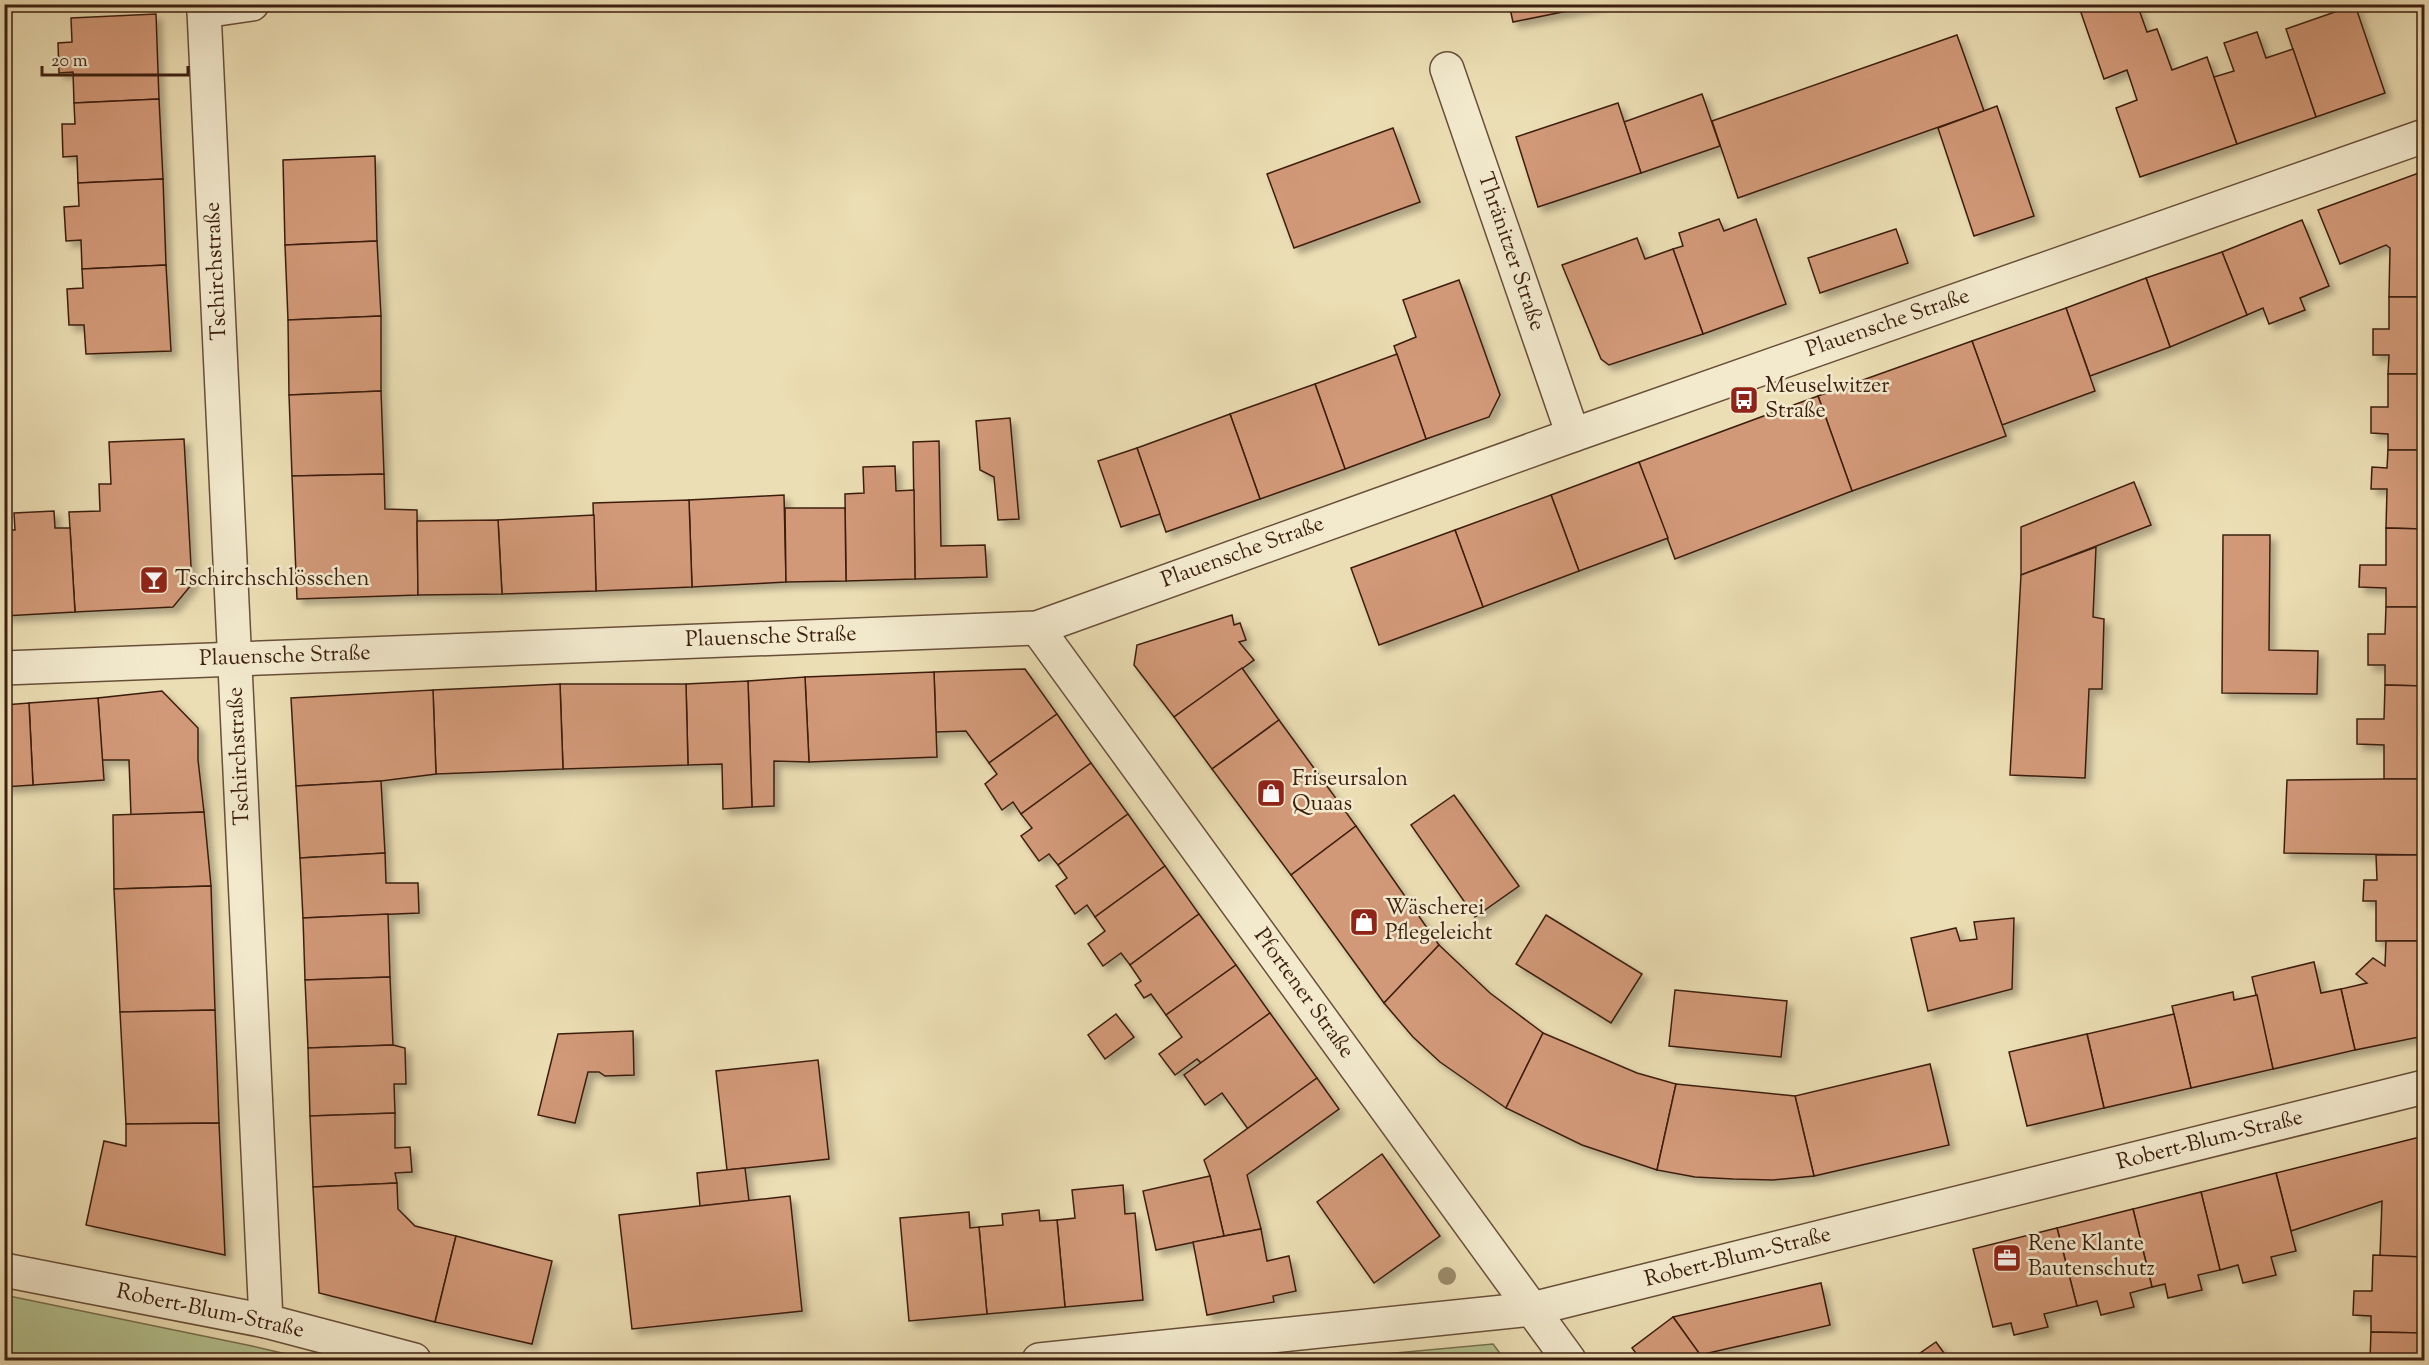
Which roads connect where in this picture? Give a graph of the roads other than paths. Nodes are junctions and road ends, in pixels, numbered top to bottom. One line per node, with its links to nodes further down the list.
1 (252, 4): 2 (street, Tschirchstraße)
2 (205, 8): 7 (street, Tschirchstraße)
3 (1447, 69): 5 (street, Thränitzer Straße)
4 (2424, 136): 5 (street, Plauensche Straße)
5 (1574, 435): 6 (street, Plauensche Straße)
6 (1037, 628): 7 (street, Plauensche Straße); 11 (street, Pfortener Straße)
7 (235, 659): 8 (street, Plauensche Straße); 12 (street, Tschirchstraße)
8 (4, 669)
9 (2424, 1087): 11 (street, Robert-Blum-Straße)
10 (4, 1270): 12 (street, Robert-Blum-Straße)
11 (1532, 1309): 14 (street, Robert-Blum-Straße); 15 (street, Pfortener Straße)
12 (266, 1322): 13 (street, Robert-Blum-Straße)
13 (414, 1360)
14 (1039, 1360)
15 (1569, 1360)

